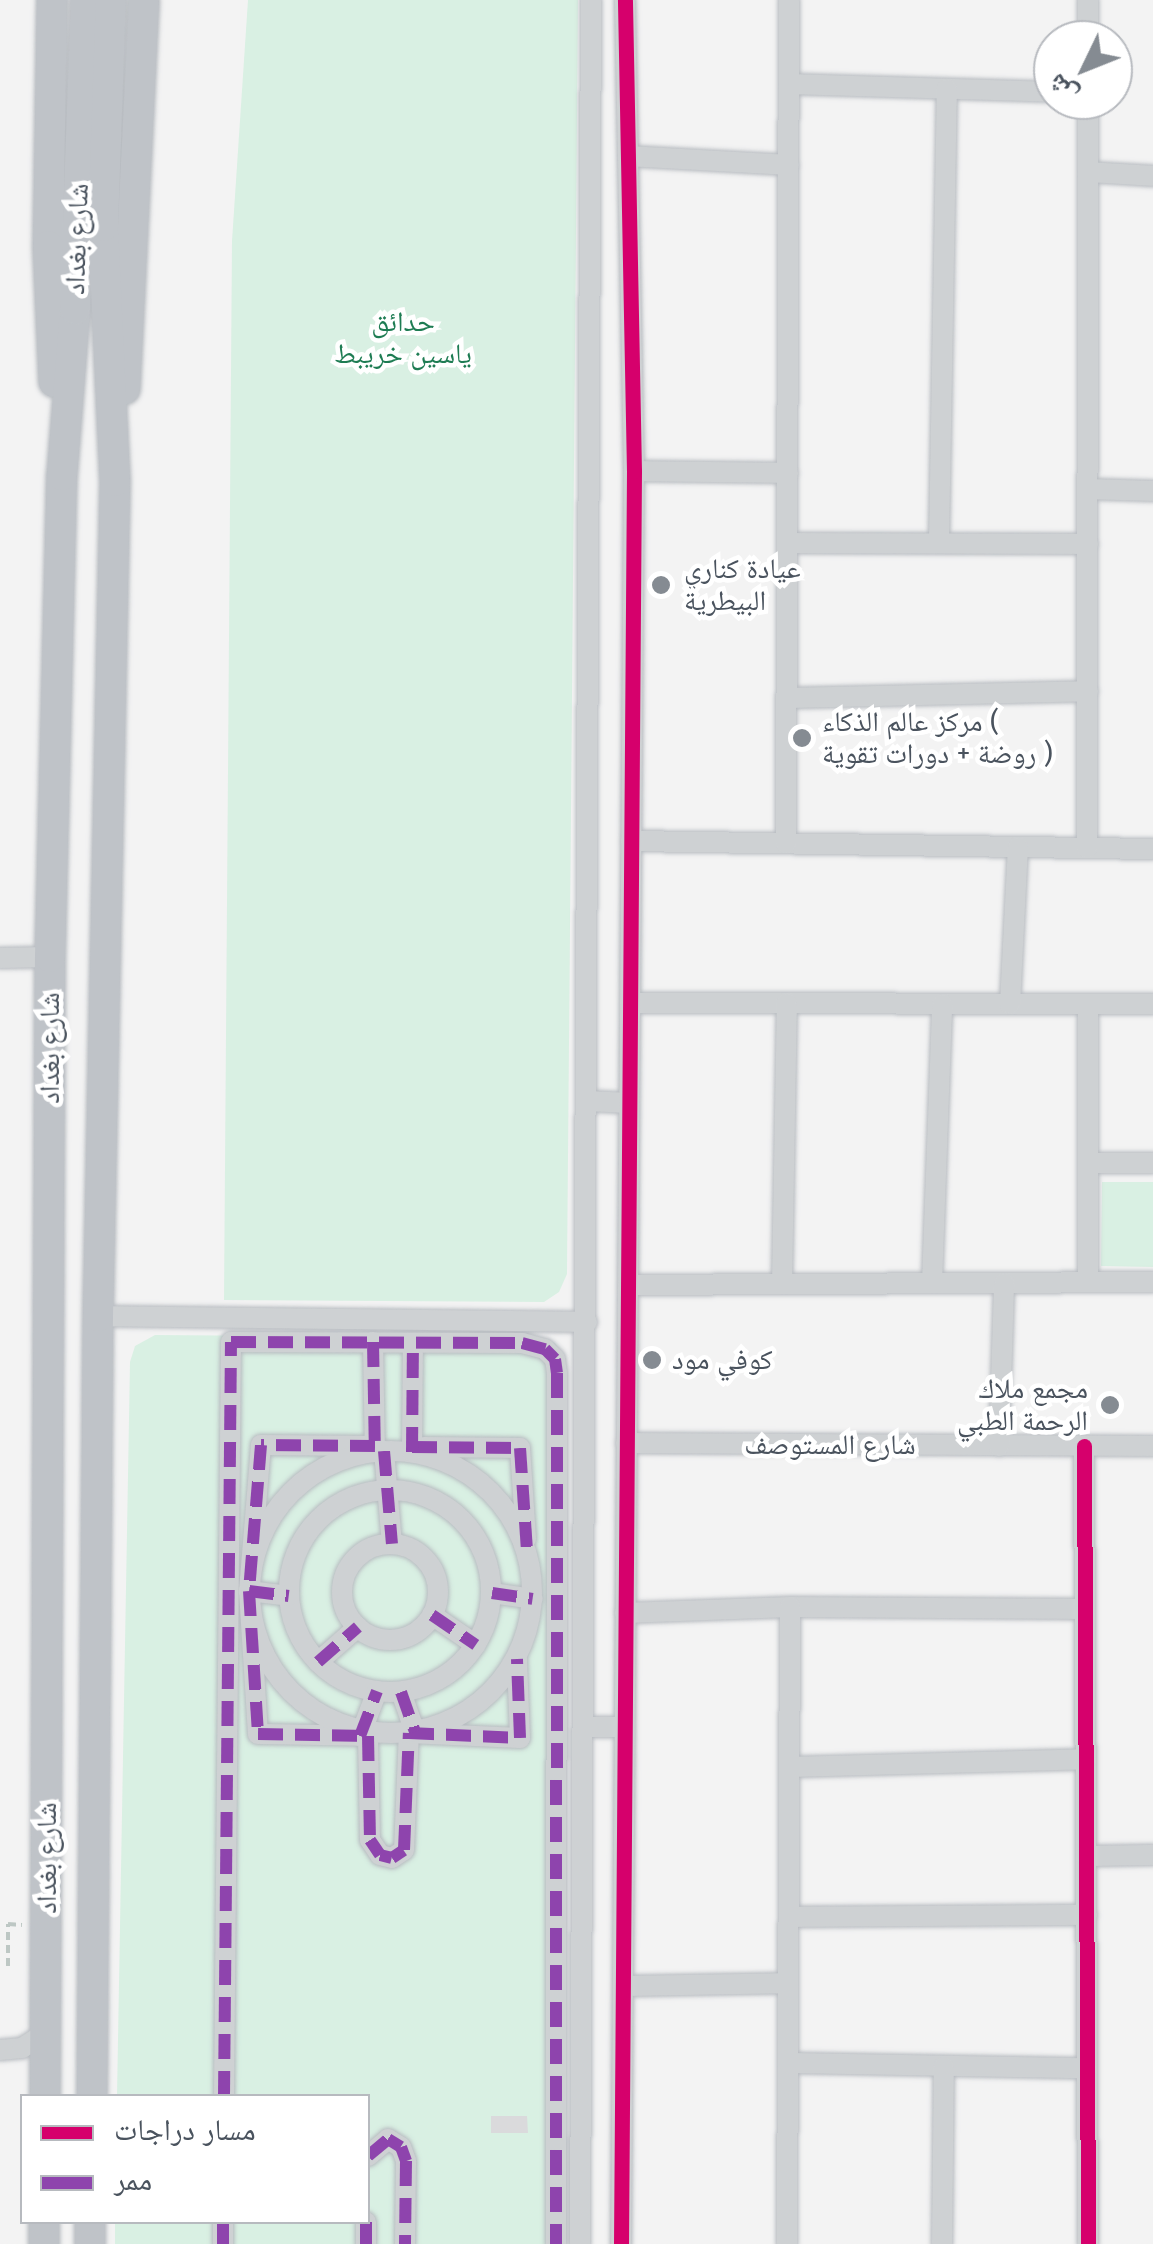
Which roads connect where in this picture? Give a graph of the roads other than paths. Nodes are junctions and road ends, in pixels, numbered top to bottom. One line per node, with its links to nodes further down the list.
1 (52, 0): 19 (highway)
2 (86, 0): 12 (highway, شارع بغداد)
3 (111, 0): 12 (highway, شارع بغداد)
4 (144, 0): 20 (highway)
5 (789, 0): 8 (street)
6 (591, 1): 7 (street); 41 (street)
7 (625, 1): 13 (street)
8 (789, 84): 9 (street); 14 (street)
9 (947, 89): 10 (street); 23 (street)
10 (1033, 91)
11 (1088, 120): 15 (street)
12 (92, 137): 19 (highway, شارع بغداد); 20 (highway, شارع بغداد)
13 (628, 156): 14 (street); 17 (street)
14 (789, 165): 18 (street)
15 (1088, 172): 16 (street); 21 (street)
16 (1153, 176)
17 (634, 471): 18 (street); 28 (street)
18 (788, 473): 24 (street)
19 (62, 475): 33 (highway, شارع بغداد)
20 (115, 481): 51 (highway, شارع بغداد)
21 (1088, 490): 22 (street); 25 (street)
22 (1153, 491)
23 (940, 541): 24 (street); 25 (street)
24 (787, 543): 27 (street)
25 (1088, 544): 26 (street)
26 (1088, 691): 27 (street); 31 (street)
27 (787, 698): 29 (street)
28 (631, 841): 29 (street); 35 (street)
29 (786, 843): 30 (street)
30 (1018, 846): 31 (street); 38 (street)
31 (1087, 848): 32 (street)
32 (1153, 849)
33 (50, 957): 34 (street); 90 (highway, شارع بغداد)
34 (0, 958)
35 (630, 1003): 36 (street); 42 (street)
36 (788, 1003): 37 (street); 49 (street)
37 (942, 1004): 38 (street); 47 (street)
38 (1010, 1004): 39 (street)
39 (1088, 1004): 40 (street); 43 (street)
40 (1153, 1004)
41 (588, 1102): 42 (street); 52 (street)
42 (629, 1103): 50 (street)
43 (1088, 1163): 44 (street); 45 (street)
44 (1153, 1163)
45 (1088, 1282): 46 (street); 48 (street)
46 (1153, 1282)
47 (932, 1283): 48 (street); 49 (street)
48 (1004, 1283): 56 (street)
49 (782, 1284): 50 (street)
50 (628, 1285): 55 (street)
51 (98, 1316): 52 (street); 97 (highway, شارع بغداد)
52 (586, 1322): 78 (street)
53 (373, 1342): 54 (street); 59 (street); 98 (street)
54 (413, 1343): 60 (street); 101 (street)
55 (626, 1444): 56 (street, شارع المستوصف); 70 (street)
56 (999, 1446): 57 (street, شارع المستوصف)
57 (1084, 1446): 58 (street, شارع المستوصف); 69 (street)
58 (1153, 1446)
59 (378, 1450): 60 (street); 61 (street); 64 (street); 64 (street)
60 (412, 1450): 63 (street); 63 (street)
61 (390, 1490): 62 (street); 65 (street); 66 (street)
62 (392, 1544): 71 (street); 72 (street)
63 (527, 1551): 67 (street)
64 (249, 1591): 66 (street); 80 (street); 80 (street)
65 (492, 1593): 67 (street); 73 (street)
66 (290, 1596): 75 (street)
67 (533, 1600): 74 (street)
68 (790, 1608): 69 (street); 70 (street); 83 (street)
69 (1085, 1609): 82 (street)
70 (626, 1613): 79 (street)
71 (432, 1615): 72 (street); 73 (street)
72 (358, 1627): 75 (street)
73 (476, 1645): 77 (street)
74 (517, 1658): 81 (street); 81 (street)
75 (318, 1662): 76 (street)
76 (377, 1691): 77 (street); 80 (street)
77 (401, 1692): 81 (street)
78 (584, 1726): 79 (street); 102 (street)
79 (624, 1726): 89 (street)
80 (360, 1733): 81 (street); 81 (street)
81 (412, 1733)
82 (1086, 1759): 83 (street); 84 (street)
83 (790, 1767): 87 (street)
84 (1086, 1856): 85 (street); 86 (street)
85 (1153, 1856)
86 (1088, 1915): 87 (street); 95 (street)
87 (789, 1917): 88 (street)
88 (788, 1984): 89 (street); 93 (street)
89 (622, 1986): 103 (street)
90 (46, 2032): 91 (street); 96 (highway, شارع بغداد)
91 (0, 2050)
92 (0, 2062): 96 (street)
93 (788, 2063): 94 (street); 104 (street)
94 (944, 2067): 95 (street); 105 (street)
95 (1087, 2068): 106 (street)
96 (45, 2086)
97 (92, 2094)
98 (224, 2094)
99 (370, 2153): 100 (street)
100 (406, 2244)
101 (556, 2244)
102 (580, 2244)
103 (621, 2244)
104 (787, 2244)
105 (942, 2244)
106 (1088, 2244)

